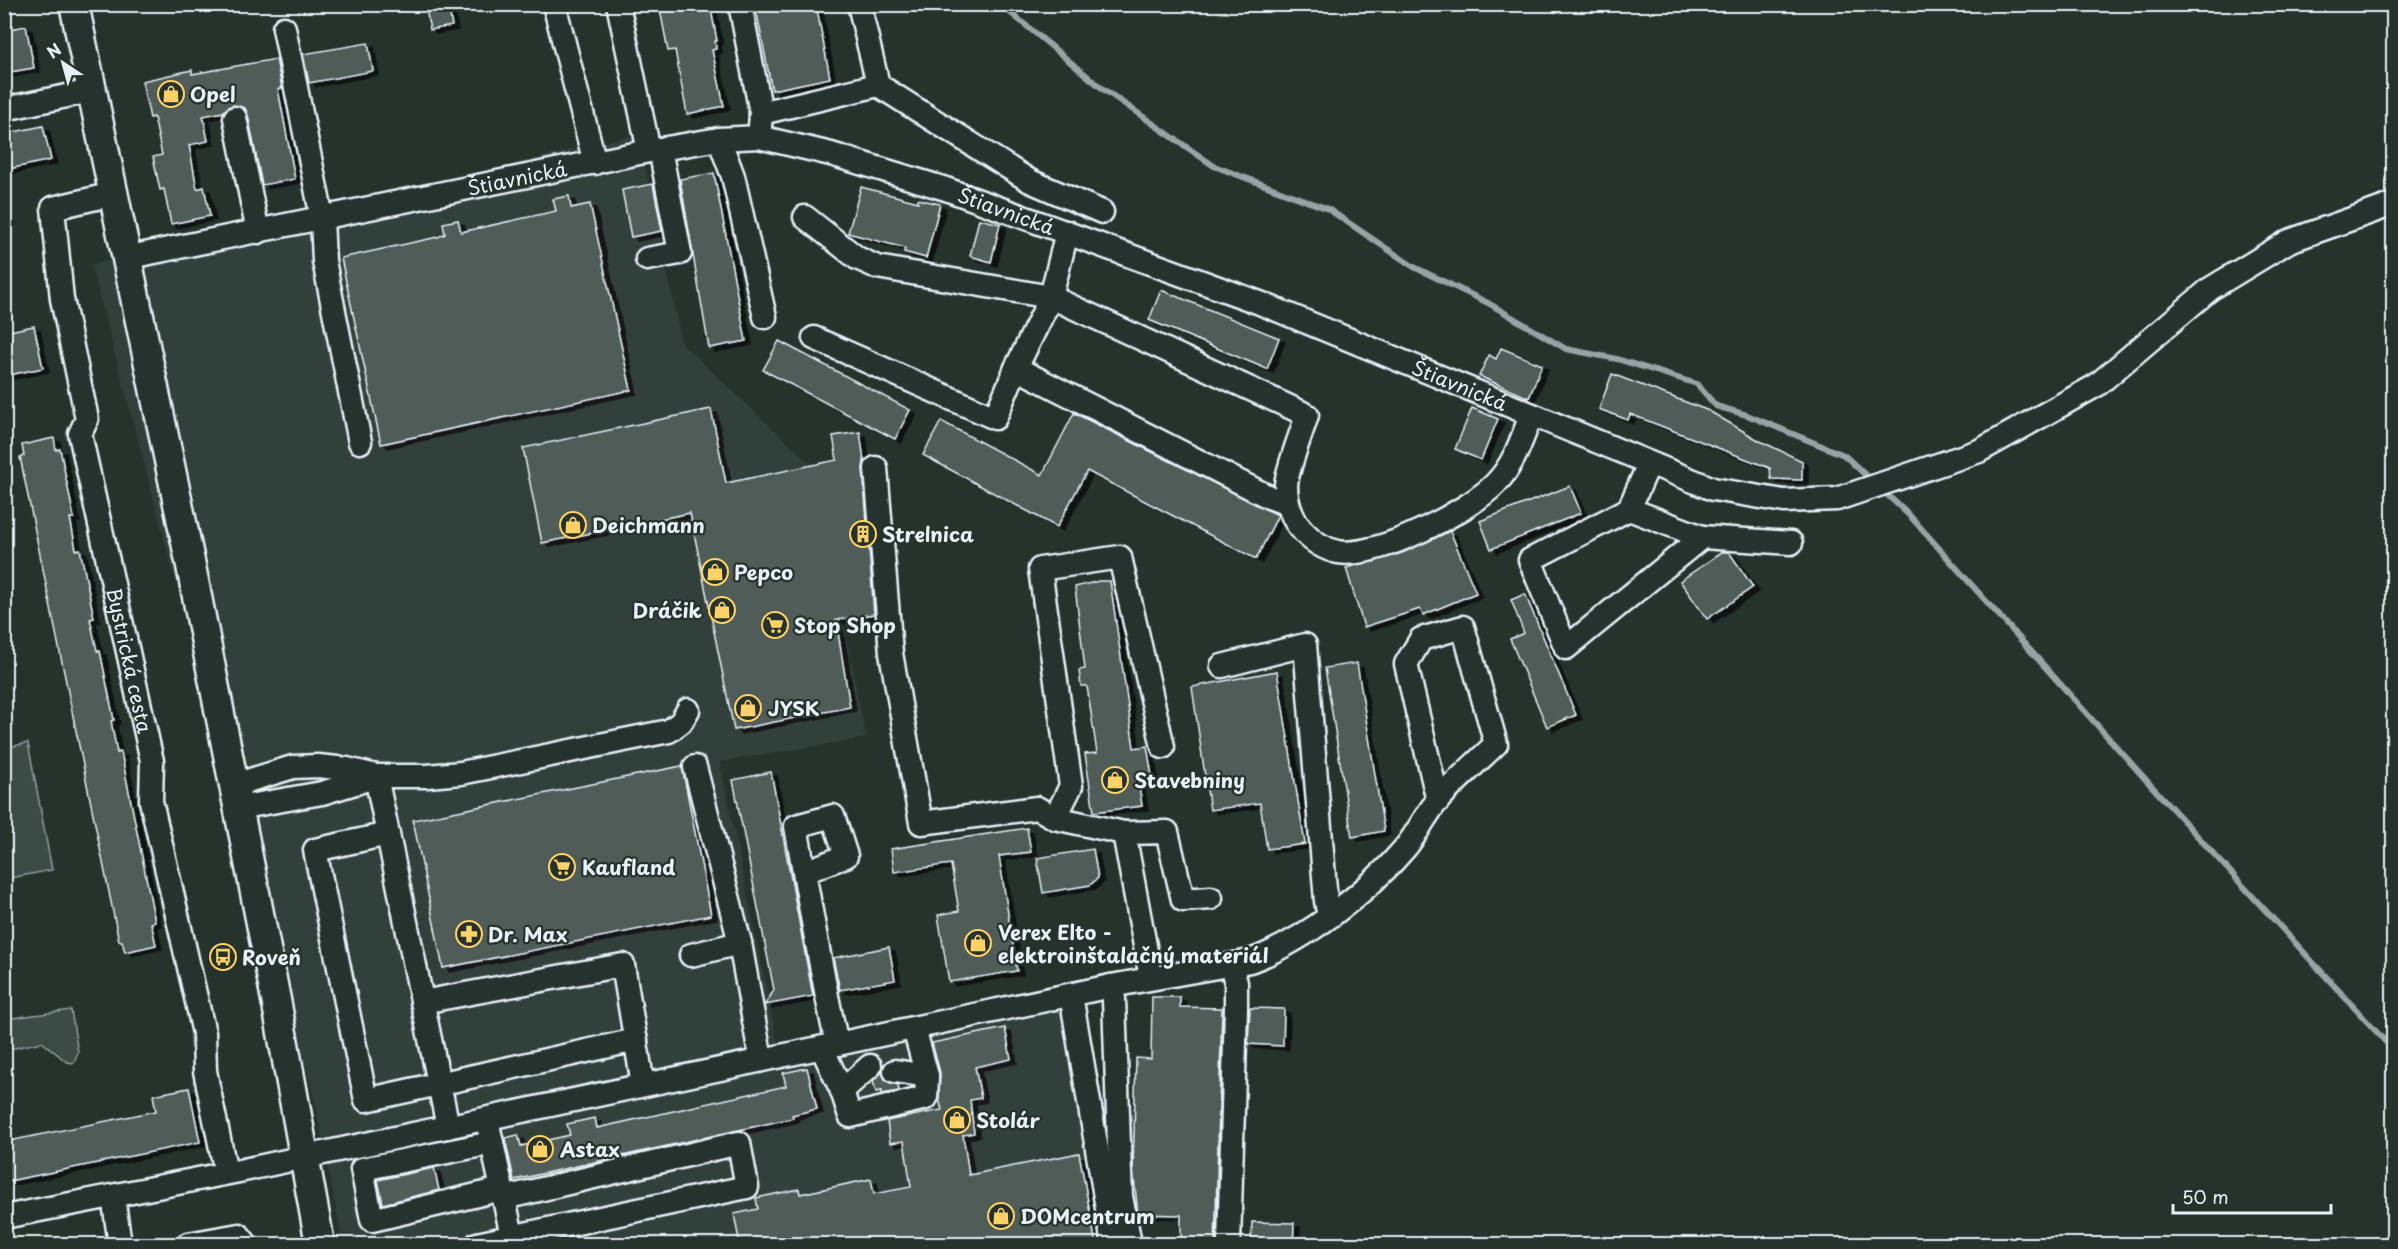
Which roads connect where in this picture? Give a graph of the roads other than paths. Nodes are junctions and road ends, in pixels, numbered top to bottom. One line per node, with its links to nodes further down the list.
1 (74, 4): 8 (main road)
2 (554, 4): 15 (street)
3 (618, 4): 14 (street)
4 (740, 4): 10 (street)
5 (859, 4): 7 (street)
6 (284, 28): 20 (street)
7 (878, 85): 10 (street); 18 (street)
8 (91, 91): 9 (street); 16 (main road)
9 (4, 109)
10 (761, 113): 12 (street)
11 (235, 118): 21 (street)
12 (759, 137): 13 (street, Štiavnická); 22 (street, Štiavnická)
13 (719, 139): 14 (street, Štiavnická); 26 (street)
14 (655, 150): 15 (street, Štiavnická); 24 (street)
15 (596, 163): 20 (street, Štiavnická)
16 (112, 194): 23 (main road); 71 (street, Bystrická cesta)
17 (2394, 204): 31 (street, Štiavnická)
18 (1102, 212)
19 (805, 217): 25 (street)
20 (322, 218): 21 (street, Štiavnická); 30 (street)
21 (258, 232): 23 (street, Štiavnická)
22 (1067, 232): 25 (street); 29 (street, Štiavnická)
23 (125, 258): 42 (main road)
24 (647, 259)
25 (1051, 297): 28 (street); 33 (street)
26 (765, 317)
27 (814, 338): 28 (street)
28 (1016, 368): 33 (street)
29 (1531, 415): 31 (street, Štiavnická); 33 (street)
30 (360, 442)
31 (1649, 464): 34 (street)
32 (876, 468): 44 (street)
33 (1288, 504)
34 (1629, 509): 35 (street); 35 (street)
35 (1702, 537): 36 (street)
36 (1791, 543)
37 (1222, 666): 49 (street)
38 (688, 710): 41 (street)
39 (1163, 747): 44 (street)
40 (695, 767): 50 (street)
41 (376, 776): 42 (street); 42 (street); 46 (street)
42 (236, 797): 70 (main road)
43 (1438, 801): 43 (street); 49 (street)
44 (1055, 818): 45 (street)
45 (1124, 833): 48 (street); 53 (street)
46 (388, 834): 56 (street); 64 (street)
47 (805, 872): 59 (street)
48 (1211, 898)
49 (1329, 916): 52 (street)
50 (740, 943): 51 (street); 60 (street)
51 (691, 955)
52 (1231, 965): 53 (street); 83 (street)
53 (1151, 978): 54 (street)
54 (1111, 986): 55 (street); 82 (street)
55 (1071, 995): 57 (street); 81 (street)
56 (422, 1002): 58 (street); 64 (street)
57 (914, 1028): 59 (street); 63 (street)
58 (636, 1040): 64 (street); 65 (street)
59 (830, 1046): 60 (street); 66 (street)
60 (761, 1060): 65 (street)
61 (870, 1066): 66 (street)
62 (895, 1071): 63 (street)
63 (927, 1076): 66 (street)
64 (439, 1084): 68 (street)
65 (643, 1085): 67 (street)
66 (842, 1091)
67 (486, 1118): 68 (street); 69 (street)
68 (448, 1126): 70 (street)
69 (492, 1143): 72 (street); 72 (street)
70 (303, 1156): 71 (street); 79 (main road)
71 (226, 1173): 73 (street)
72 (503, 1193): 75 (street); 75 (street)
73 (112, 1196): 74 (street); 76 (street)
74 (4, 1217)
75 (512, 1236): 80 (street)
76 (120, 1245)
77 (188, 1245): 78 (street)
78 (246, 1245)
79 (320, 1245)
80 (477, 1245)
81 (1113, 1245)
82 (1130, 1245)
83 (1229, 1245)

